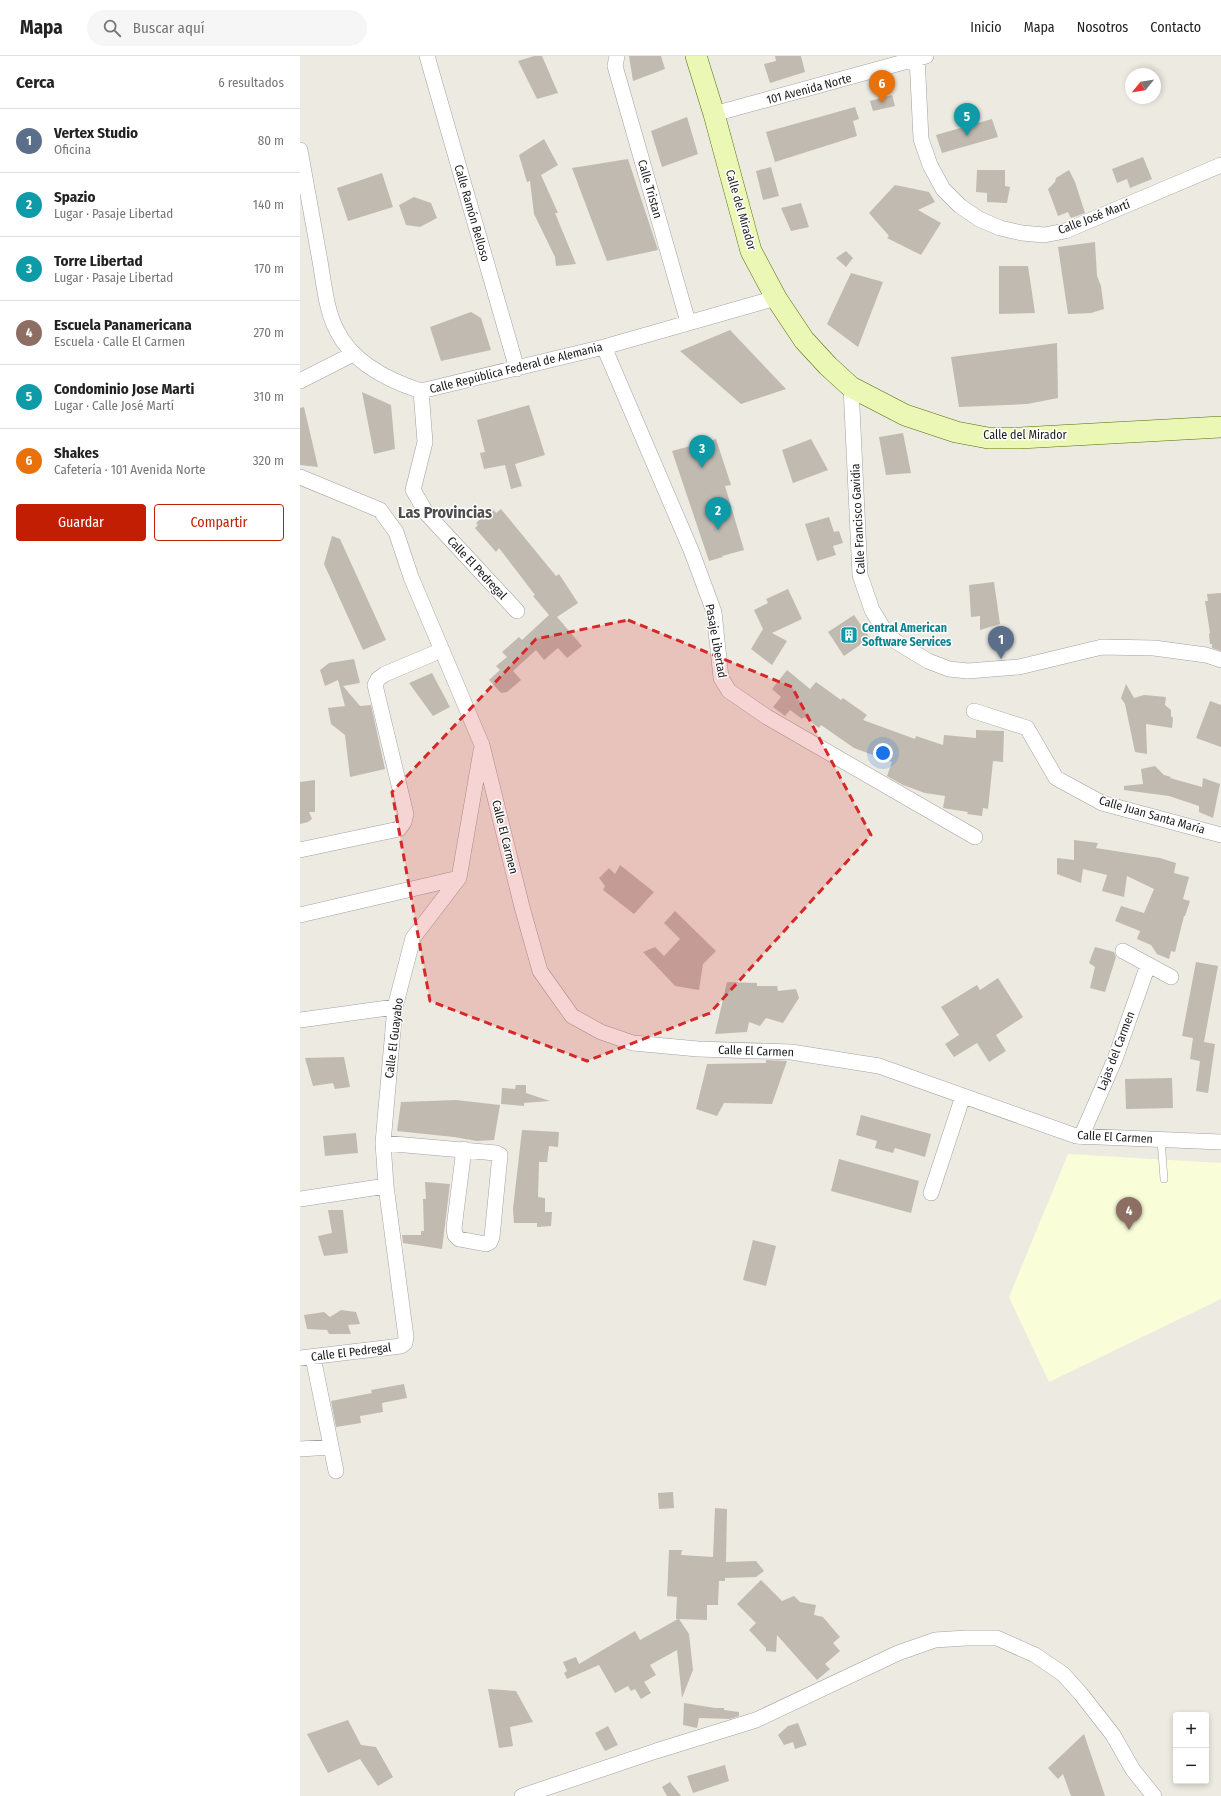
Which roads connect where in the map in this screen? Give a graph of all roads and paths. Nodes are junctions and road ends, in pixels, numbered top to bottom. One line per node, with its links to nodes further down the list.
1 (427, 56): 12 (street, Calle Ramón Belloso)
2 (617, 56): 9 (street, Calle Tristan)
3 (696, 56): 5 (street, Calle del Mirador)
4 (920, 57): 5 (street, 101 Avenida Norte); 7 (street, Calle José Martí)
5 (714, 114): 8 (street, Calle del Mirador)
6 (300, 150): 11 (street, Calle República Federal de Alemania)
7 (1221, 165)
8 (776, 298): 9 (street, Calle República Federal de Alemania); 14 (street, Calle del Mirador)
9 (688, 322): 10 (street, Calle República Federal de Alemania)
10 (604, 348): 12 (street, Calle República Federal de Alemania); 24 (street, Pasaje Libertad)
11 (353, 354): 13 (street); 15 (street, Calle República Federal de Alemania)
12 (517, 369): 15 (street, Calle República Federal de Alemania)
13 (300, 381)
14 (851, 387): 16 (street, Calle del Mirador); 20 (street, Calle Francisco Gavidia)
15 (421, 391): 18 (street, Calle El Pedregal)
16 (1221, 427)
17 (300, 477): 19 (street)
18 (517, 611)
19 (442, 650): 22 (street); 25 (street)
20 (1221, 660)
21 (974, 711): 23 (street, Calle Juan Santa María)
22 (482, 745): 26 (street, Calle El Guayabo); 33 (street, Calle El Carmen)
23 (1221, 835)
24 (975, 837)
25 (300, 850)
26 (458, 878): 27 (street); 31 (street, Calle El Guayabo)
27 (300, 914)
28 (1123, 951): 29 (street)
29 (1148, 965): 30 (street); 34 (street, Lajas del Carmen)
30 (1171, 977)
31 (395, 1007): 32 (street); 36 (street, Calle El Guayabo)
32 (300, 1020)
33 (963, 1096): 34 (street, Calle El Carmen); 41 (street)
34 (1081, 1137): 35 (street, Calle El Carmen)
35 (1161, 1140): 37 (street, Calle El Carmen); 39 (lane)
36 (383, 1142): 38 (street); 40 (street, Calle El Guayabo)
37 (1221, 1142)
38 (464, 1149): 38 (street)
39 (1164, 1179)
40 (386, 1186): 42 (street); 43 (street, Calle El Guayabo)
41 (931, 1194)
42 (300, 1199)
43 (401, 1346): 44 (street, Calle El Pedregal)
44 (307, 1357): 45 (street)
45 (332, 1447): 46 (street); 47 (street)
46 (300, 1449)
47 (336, 1471)
48 (522, 1796): 49 (street)
49 (1154, 1796)

